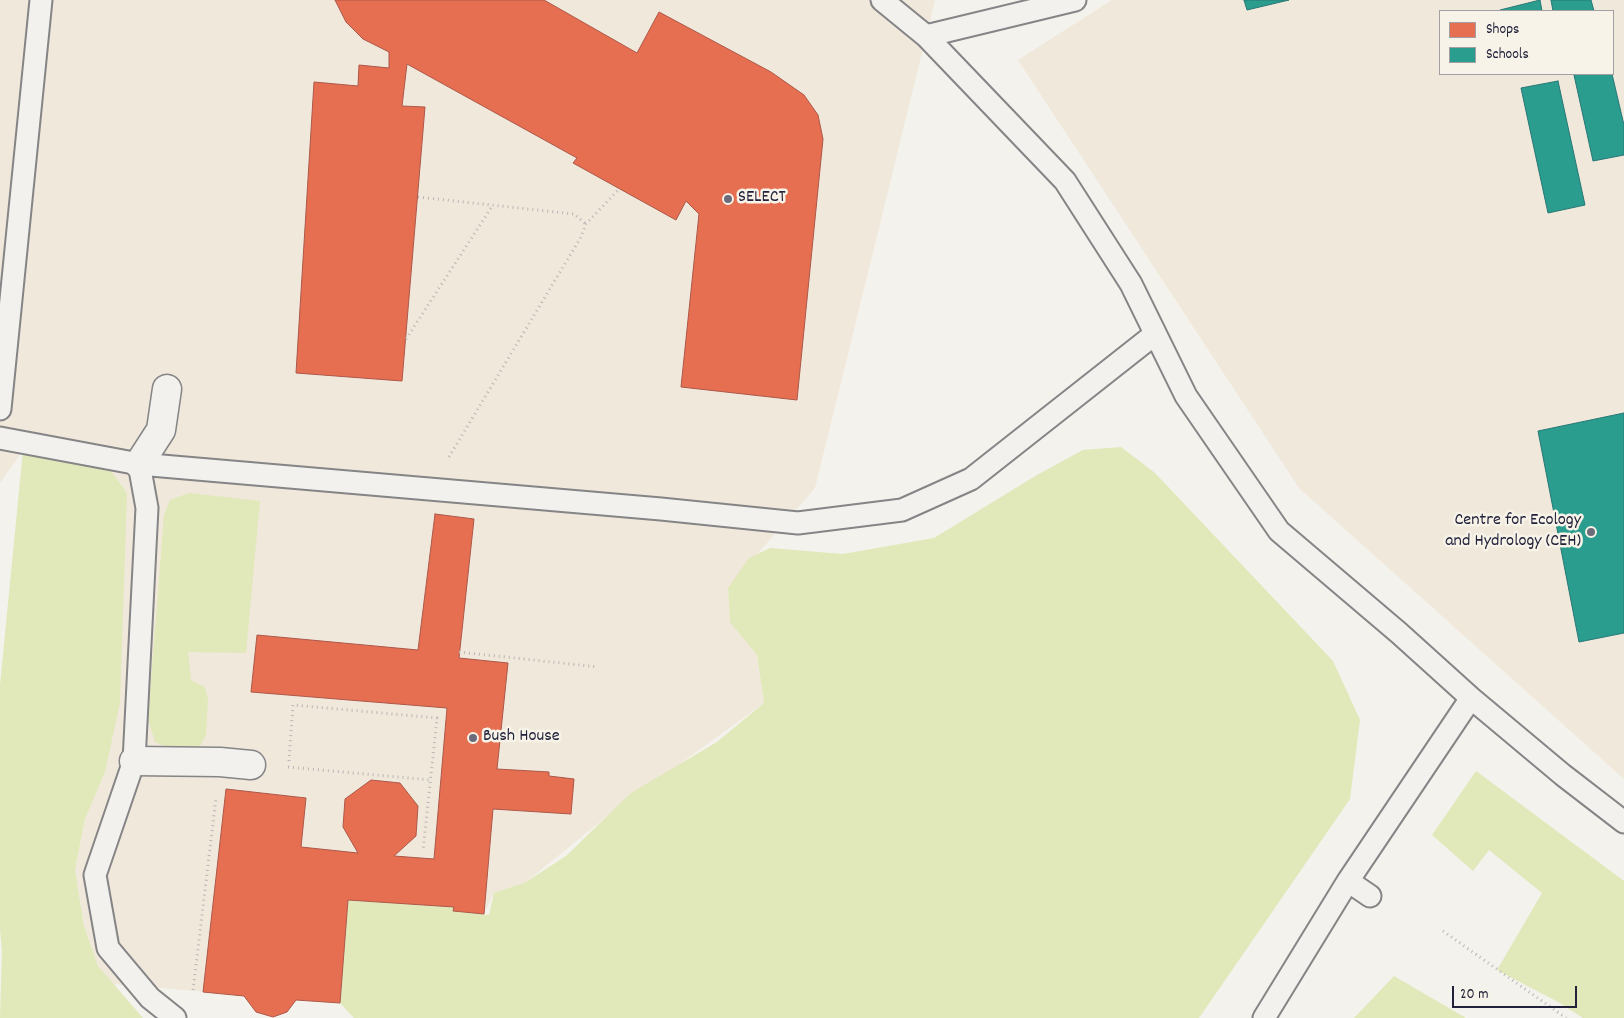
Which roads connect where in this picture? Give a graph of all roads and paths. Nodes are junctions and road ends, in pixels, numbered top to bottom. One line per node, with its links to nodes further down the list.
1 (41, 0): 9 (lane)
2 (882, 0): 4 (lane)
3 (1075, 0): 4 (lane)
4 (926, 36): 10 (lane)
5 (619, 189): 8 (path)
6 (418, 197): 7 (path)
7 (493, 206): 8 (path); 11 (path)
8 (586, 224): 16 (path)
9 (8, 246): 13 (lane)
10 (1155, 334): 16 (lane); 19 (lane)
11 (406, 339)
12 (167, 389): 15 (street)
13 (0, 409)
14 (0, 438): 15 (lane)
15 (139, 464): 16 (lane); 20 (lane)
16 (443, 491)
17 (459, 652): 18 (path)
18 (598, 667)
19 (1471, 698): 25 (lane); 27 (lane)
20 (134, 761): 21 (street); 31 (lane)
21 (220, 762): 22 (street); 30 (path)
22 (251, 765): 23 (path)
23 (288, 767): 24 (path); 24 (path)
24 (431, 780): 26 (path)
25 (1624, 822)
26 (424, 851)
27 (1348, 881): 28 (lane); 32 (lane)
28 (1370, 896)
29 (1443, 930): 33 (path)
30 (192, 998)
31 (175, 1018)
32 (1264, 1018)
33 (1566, 1018)

